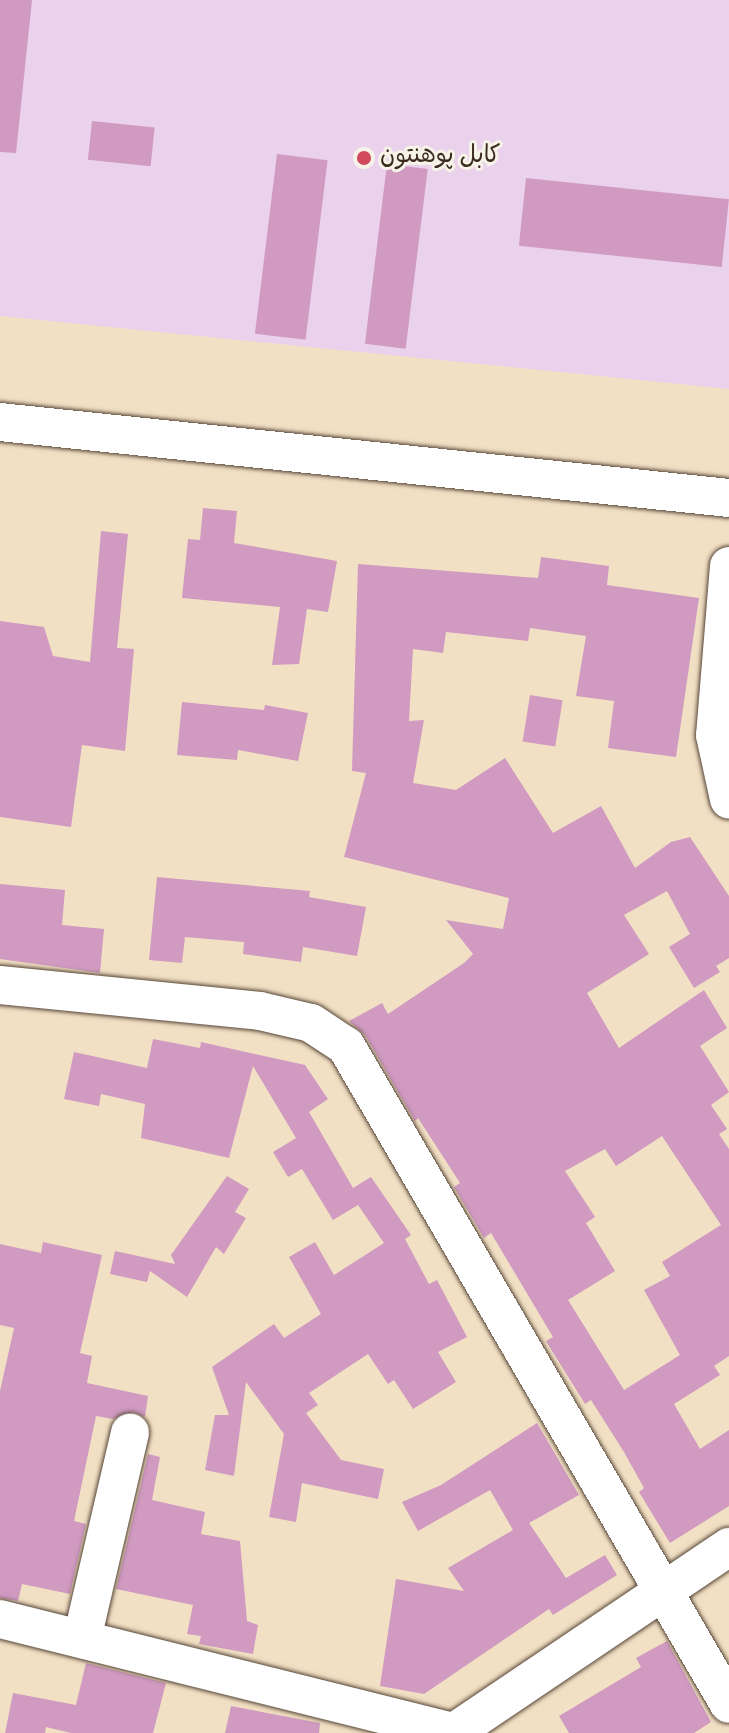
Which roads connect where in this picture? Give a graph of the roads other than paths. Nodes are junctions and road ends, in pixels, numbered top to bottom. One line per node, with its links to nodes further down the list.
1 (0, 422): 2 (street)
2 (729, 498)
3 (729, 566): 4 (street)
4 (729, 799)
5 (0, 985): 8 (street)
6 (130, 1433): 10 (street)
7 (729, 1547): 8 (street)
8 (659, 1591): 11 (street); 12 (street)
9 (0, 1619): 10 (street)
10 (82, 1639): 12 (street)
11 (729, 1704)
12 (453, 1732)

